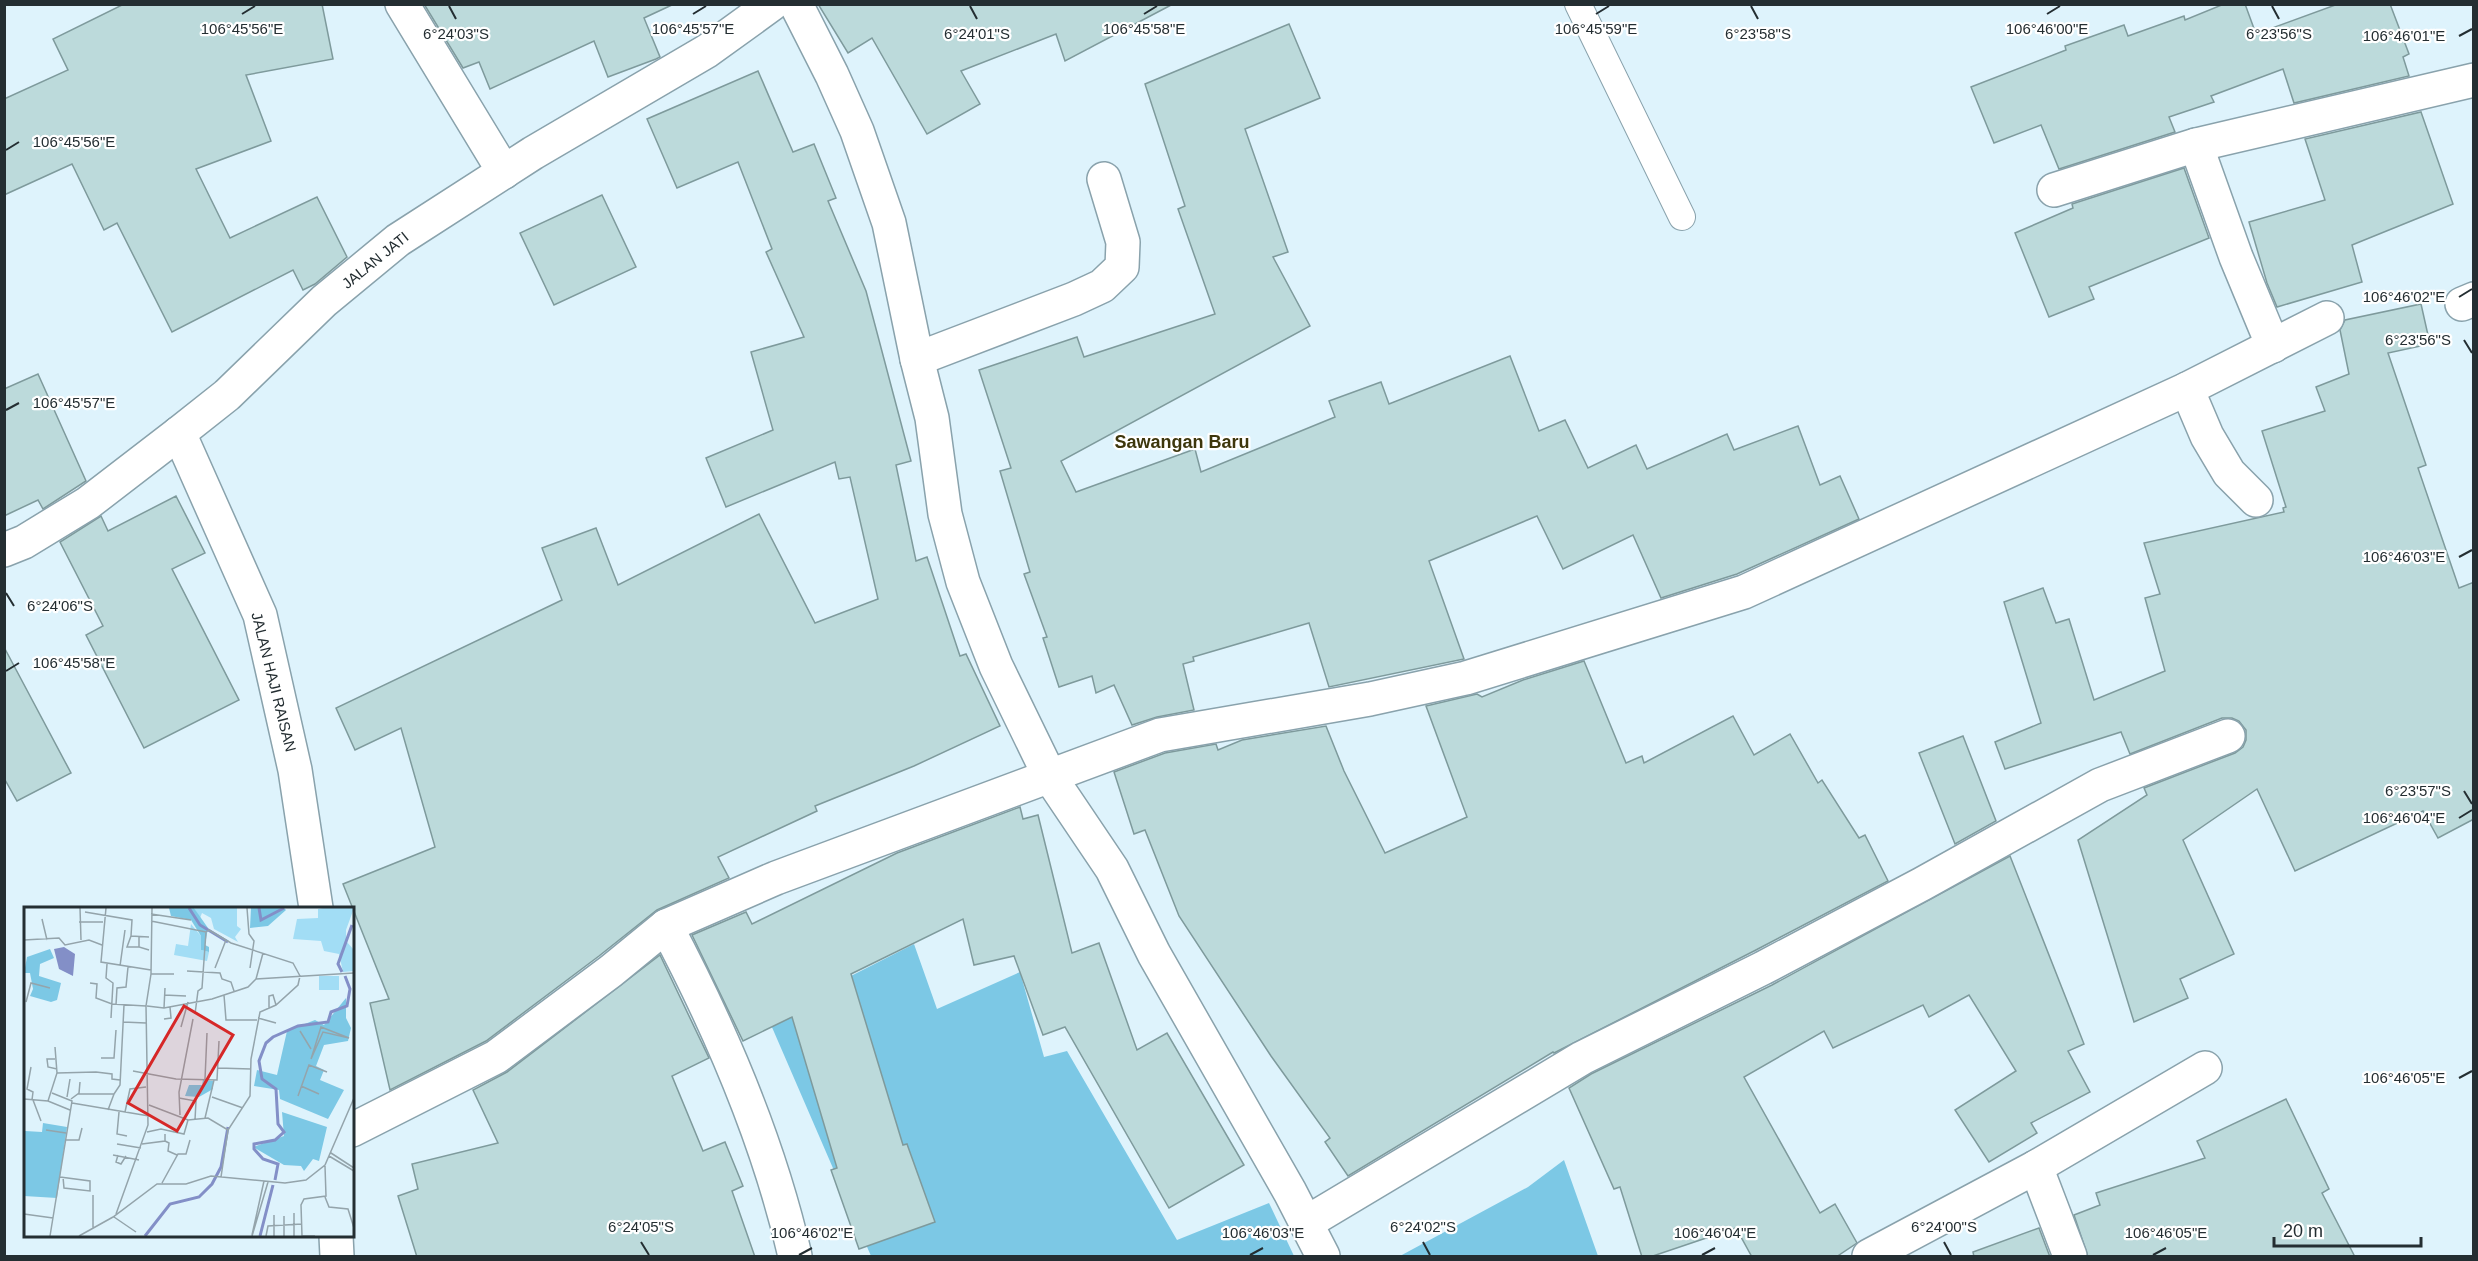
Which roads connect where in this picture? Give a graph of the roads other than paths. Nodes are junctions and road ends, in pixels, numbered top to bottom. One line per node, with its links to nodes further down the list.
1 (402, 4): 7 (street)
2 (772, 4): 7 (street, JALAN JATI)
3 (796, 4): 13 (street)
4 (1578, 4): 10 (lane)
5 (2474, 80): 6 (street)
6 (2196, 145): 9 (street); 12 (street)
7 (504, 172): 15 (street, JALAN JATI)
8 (1104, 179): 13 (street)
9 (2054, 190)
10 (1682, 217)
11 (2327, 318): 12 (street)
12 (2273, 346): 14 (street)
13 (917, 359): 19 (street)
14 (2187, 389): 16 (street); 19 (street)
15 (179, 433): 17 (street, JALAN JATI); 20 (street, JALAN HAJI RAISAN)
16 (2256, 500)
17 (4, 550)
18 (2228, 736): 25 (street)
19 (1050, 777): 21 (street); 25 (street)
20 (316, 907)
21 (666, 926): 23 (street); 28 (street)
22 (2205, 1068): 24 (street)
23 (354, 1129)
24 (2036, 1167): 30 (street); 31 (street)
25 (1306, 1223): 29 (street)
26 (336, 1237): 27 (street)
27 (337, 1257)
28 (795, 1257)
29 (1323, 1257)
30 (1869, 1257)
31 (2070, 1257)

